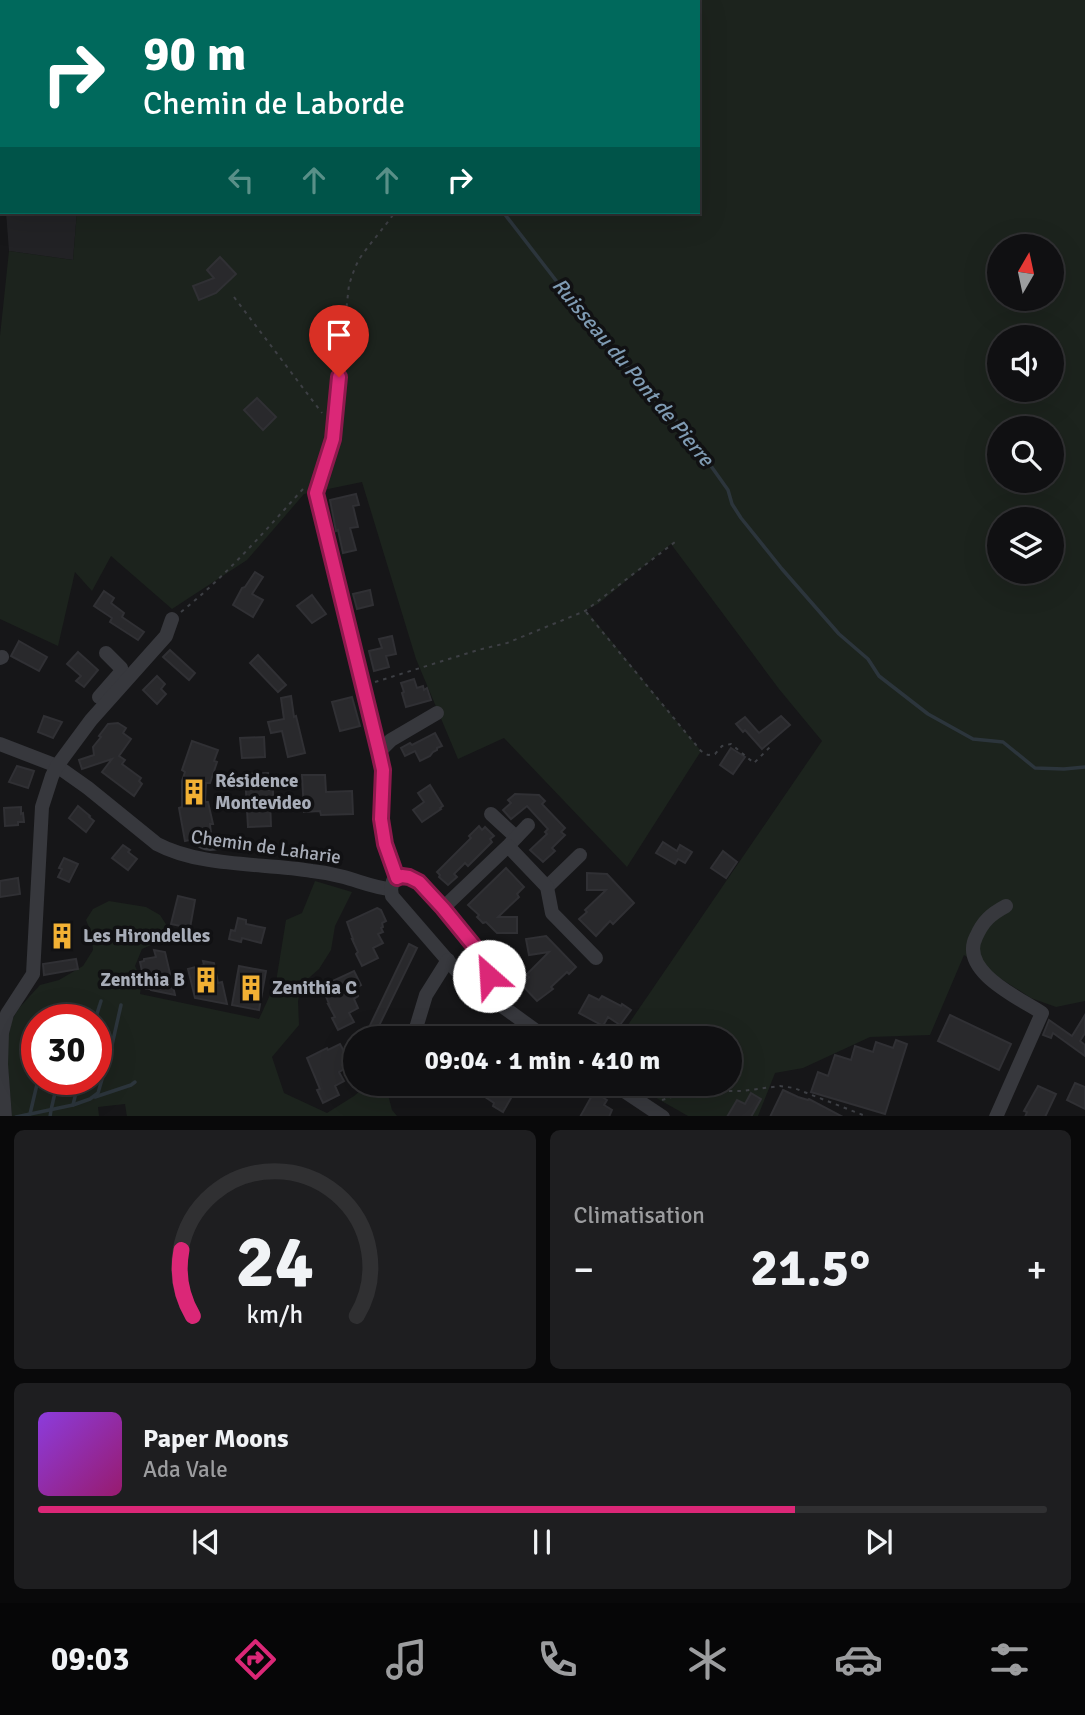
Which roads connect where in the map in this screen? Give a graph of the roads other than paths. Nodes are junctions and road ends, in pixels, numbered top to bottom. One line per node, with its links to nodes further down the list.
1 (339, 377): 7 (street)
2 (172, 619): 5 (street)
3 (106, 653): 5 (street)
4 (437, 713): 7 (street)
5 (91, 720): 8 (street)
6 (0, 744): 8 (street, Chemin de Laharie)
7 (379, 752): 15 (street)
8 (57, 766): 15 (street, Chemin de Laharie); 27 (street)
9 (491, 814): 12 (street)
10 (528, 825): 12 (street)
11 (200, 839): 13 (street)
12 (512, 841): 16 (street); 18 (street)
13 (221, 842)
14 (580, 855): 16 (street)
15 (394, 884): 18 (street, Chemin de Laharie); 20 (street)
16 (547, 887): 19 (street)
17 (1006, 906): 29 (street)
18 (443, 908): 21 (street, Chemin de Laharie)
19 (596, 958)
20 (448, 960): 22 (street); 24 (street)
21 (487, 968): 22 (street); 23 (street)
22 (466, 978): 23 (street)
23 (495, 1001): 25 (street)
24 (416, 1026)
25 (529, 1026)
26 (630, 1096): 28 (street)
27 (5, 1116)
28 (663, 1116)
29 (996, 1116)

